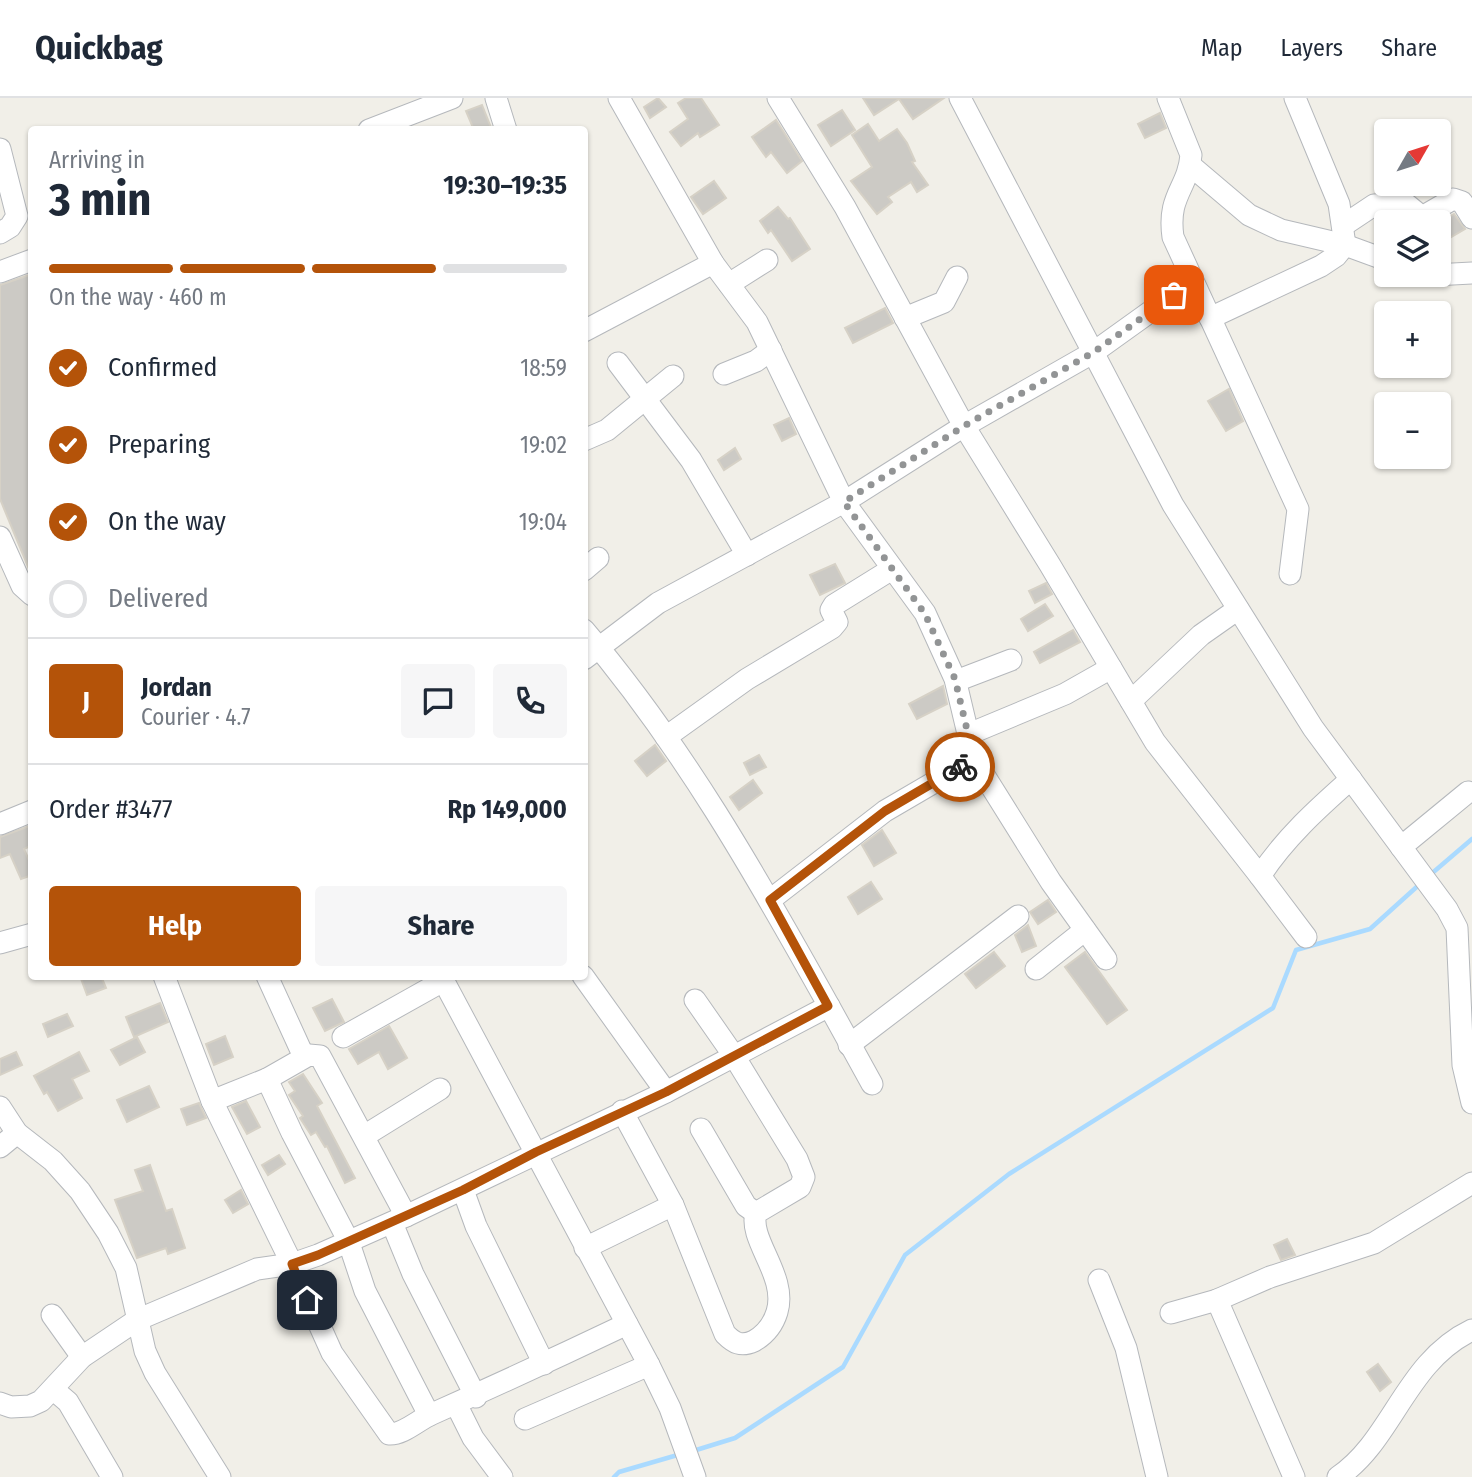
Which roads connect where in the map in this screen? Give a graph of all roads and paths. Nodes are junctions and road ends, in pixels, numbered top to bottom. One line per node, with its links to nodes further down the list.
1 (496, 98): 9 (street)
2 (619, 98): 18 (street)
3 (778, 98): 25 (street)
4 (960, 98): 29 (street)
5 (1168, 98): 11 (street)
6 (1295, 98): 14 (street)
7 (449, 99): 8 (street)
8 (379, 126)
9 (505, 126)
10 (0, 149): 13 (street)
11 (1190, 165): 14 (street); 23 (street)
12 (1472, 218): 14 (street)
13 (0, 233)
14 (1344, 235): 15 (street); 26 (street)
15 (1374, 253)
16 (767, 260): 24 (street)
17 (28, 262): 19 (street)
18 (713, 262): 24 (street); 27 (street)
19 (0, 272)
20 (1472, 273): 21 (street)
21 (1451, 274)
22 (957, 277): 25 (street)
23 (1194, 281): 26 (street); 29 (street)
24 (729, 284): 28 (street)
25 (905, 318): 34 (street)
26 (1210, 318): 40 (street)
27 (588, 329)
28 (771, 350): 31 (street); 36 (street)
29 (1094, 352): 34 (street); 42 (street)
30 (618, 363): 33 (street)
31 (724, 374)
32 (673, 376): 33 (street)
33 (645, 400): 35 (street); 38 (street)
34 (964, 426): 36 (street); 45 (street)
35 (588, 438)
36 (844, 502): 38 (street); 39 (street)
37 (0, 537): 41 (street)
38 (747, 555): 43 (street)
39 (892, 569): 46 (street); 49 (street)
40 (1290, 574)
41 (28, 591)
42 (1238, 609): 47 (street); 51 (street)
43 (589, 645): 49 (street)
44 (1011, 660): 46 (street)
45 (1111, 668): 47 (street); 48 (street)
46 (956, 681): 48 (street)
47 (1131, 701): 56 (street)
48 (968, 734): 50 (street)
49 (666, 737): 57 (street)
50 (974, 759): 57 (street); 60 (street)
51 (1351, 779): 55 (street); 56 (street)
52 (1468, 792): 55 (street)
53 (28, 813): 54 (street)
54 (0, 824)
55 (1406, 854): 59 (street)
56 (1260, 876): 62 (street)
57 (770, 900): 73 (street)
58 (1018, 916): 75 (street)
59 (1464, 923): 66 (street)
60 (1085, 930): 64 (street); 65 (street)
61 (28, 935): 63 (street)
62 (1306, 937)
63 (0, 943)
64 (1106, 959)
65 (1036, 969)
66 (1466, 979): 83 (street)
67 (166, 980): 82 (street)
68 (269, 980): 77 (street)
69 (440, 980): 74 (street)
70 (443, 980): 90 (street)
71 (586, 980): 81 (street)
72 (695, 1000): 76 (street)
73 (828, 1006): 75 (street); 76 (street)
74 (343, 1037)
75 (849, 1045): 79 (street)
76 (734, 1056): 81 (street); 94 (street)
77 (304, 1057): 78 (street); 88 (street)
78 (267, 1079): 82 (street); 96 (street)
79 (873, 1084)
80 (440, 1089): 88 (street)
81 (666, 1092): 85 (street)
82 (212, 1101): 98 (street)
83 (1472, 1103)
84 (0, 1107): 87 (street)
85 (622, 1111): 90 (street); 93 (street)
86 (701, 1129): 94 (street)
87 (17, 1133): 89 (street); 103 (street)
88 (364, 1136): 95 (street)
89 (0, 1147)
90 (536, 1152): 92 (street); 97 (street)
91 (1472, 1183): 100 (street)
92 (463, 1190): 95 (street); 107 (street)
93 (673, 1205): 94 (street); 97 (street)
94 (756, 1213)
95 (399, 1219): 96 (street); 110 (street)
96 (348, 1240): 98 (street); 112 (street)
97 (584, 1248): 104 (street)
98 (292, 1264): 103 (street); 112 (street)
99 (1099, 1280): 119 (street)
100 (1217, 1300): 101 (street); 120 (street)
101 (1171, 1312)
102 (52, 1315): 106 (street)
103 (137, 1320): 106 (street); 117 (street)
104 (627, 1324): 107 (street); 108 (street)
105 (1472, 1330): 116 (street)
106 (82, 1357): 109 (street)
107 (544, 1364): 110 (street)
108 (649, 1365): 113 (street); 115 (street)
109 (54, 1390): 111 (street); 118 (street)
110 (466, 1400): 112 (street); 114 (street)
111 (0, 1403)
112 (429, 1415)
113 (525, 1419)
114 (496, 1470)
115 (693, 1471)
116 (1351, 1473)
117 (215, 1475)
118 (112, 1477)
119 (1157, 1477)
120 (1294, 1477)

